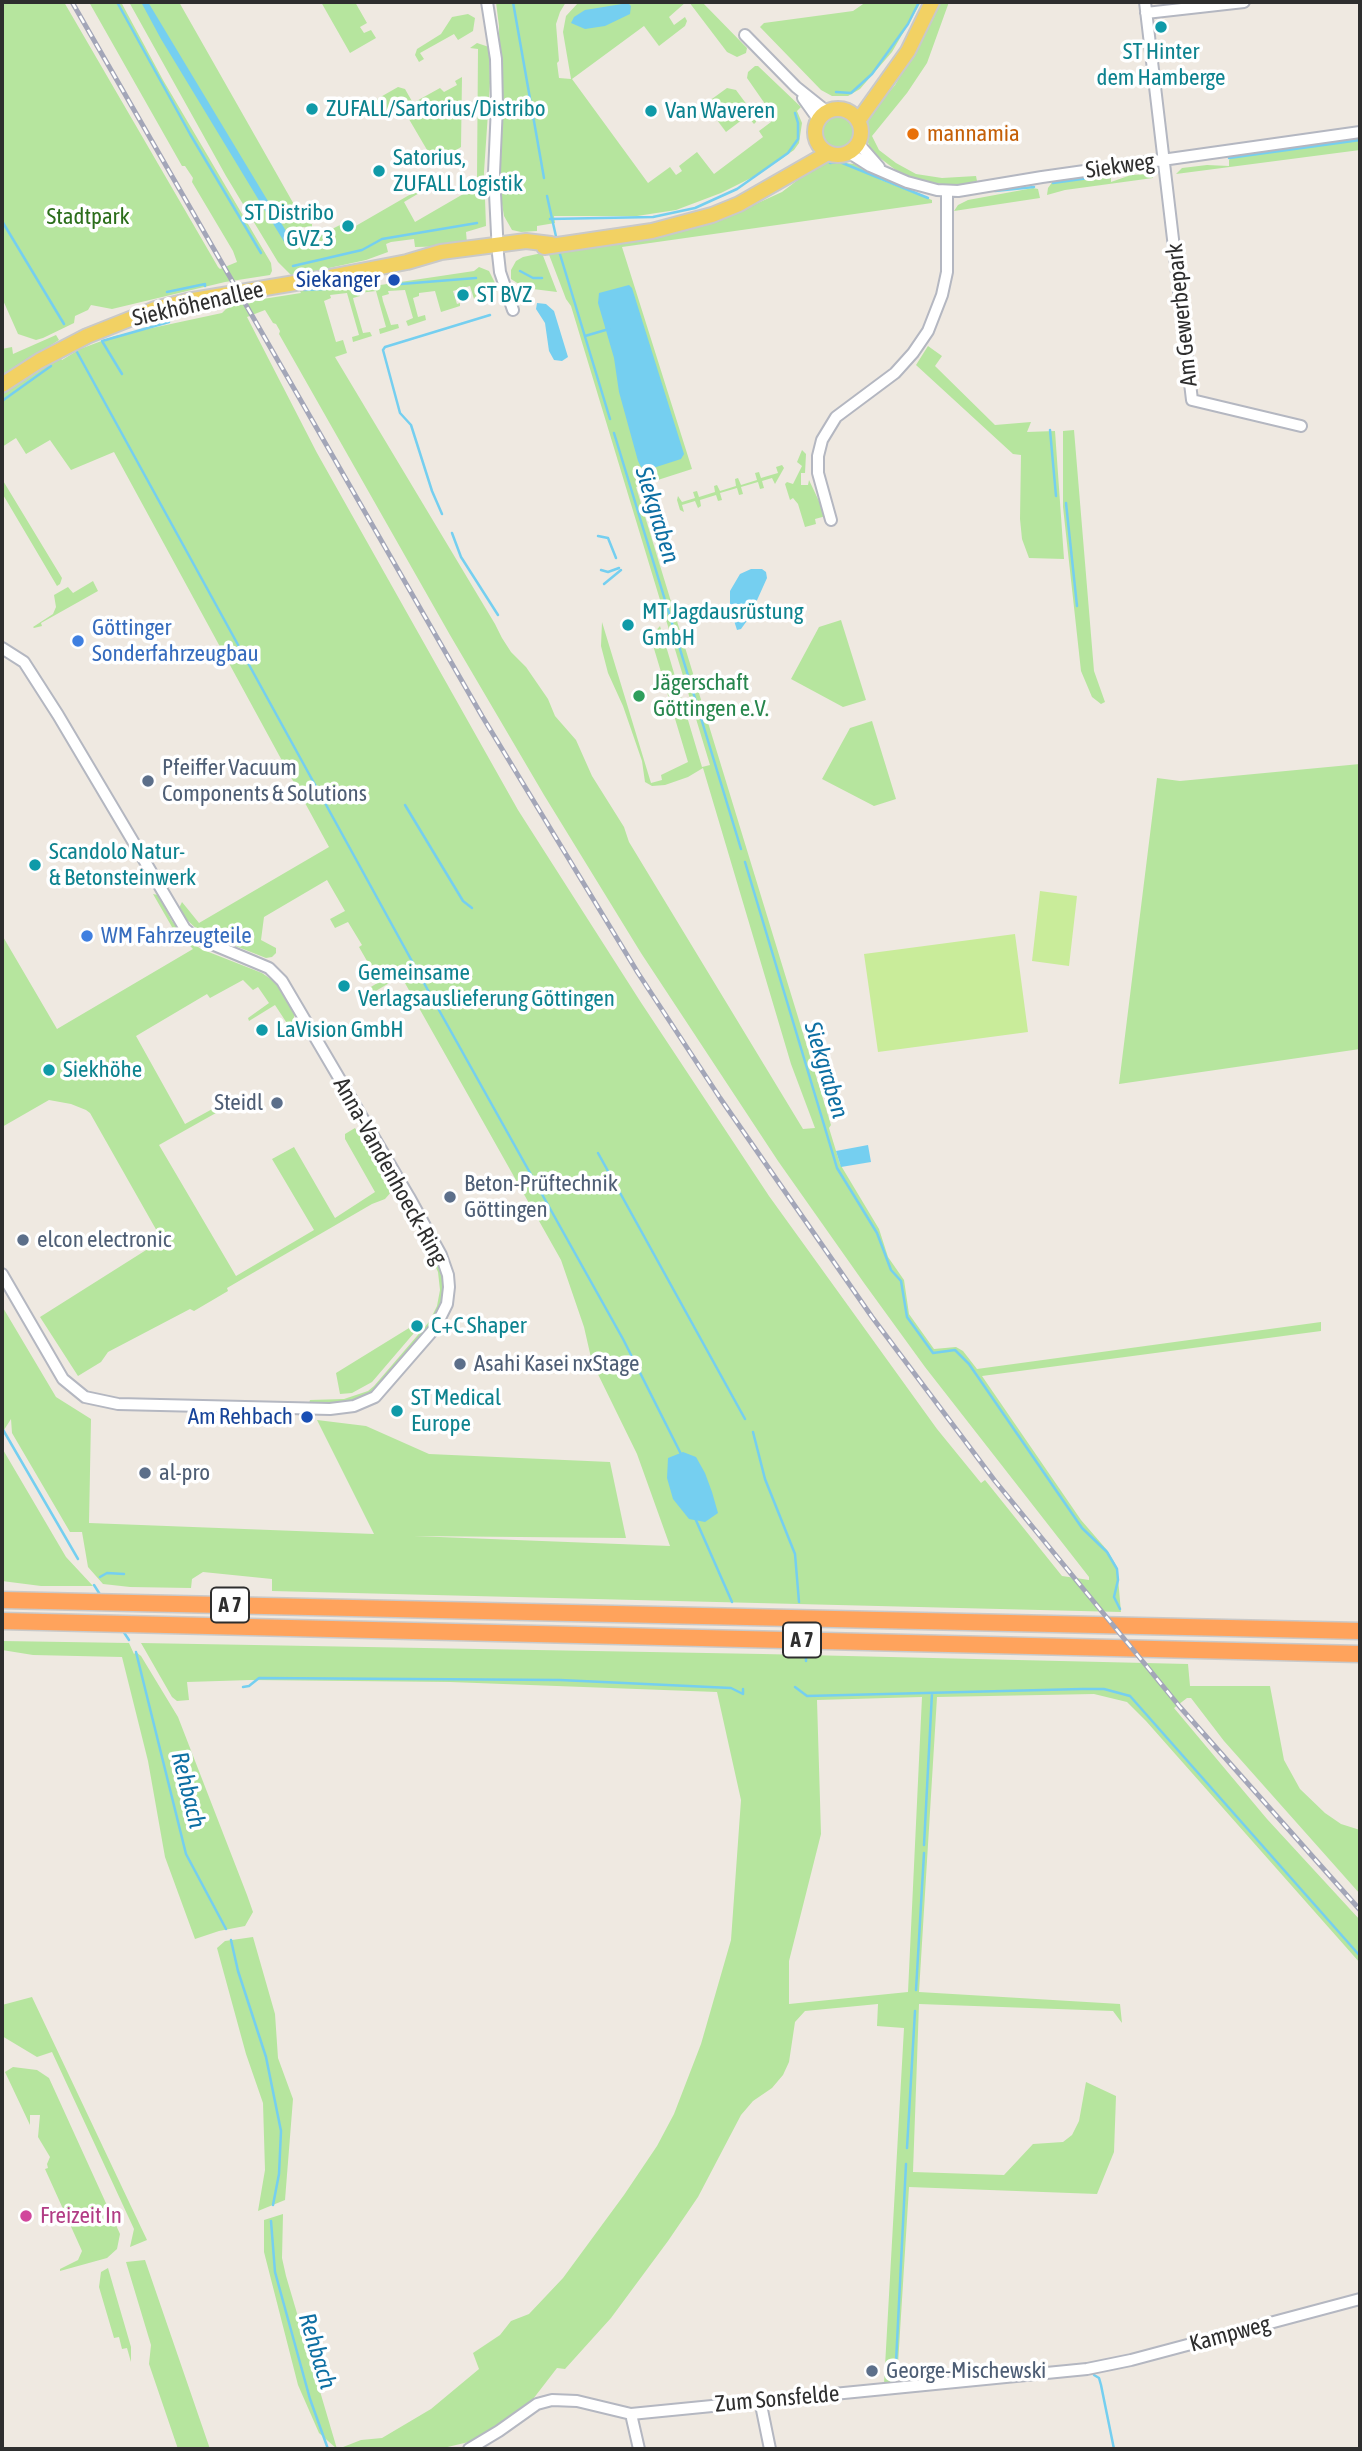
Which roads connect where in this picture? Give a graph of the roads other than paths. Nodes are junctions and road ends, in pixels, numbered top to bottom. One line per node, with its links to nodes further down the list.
1 (487, 2): 15 (street)
2 (932, 2): 7 (main road)
3 (1244, 2): 4 (street)
4 (1145, 8): 12 (street)
5 (745, 35): 6 (street)
6 (822, 115): 7 (main road); 9 (main road)
7 (853, 116): 10 (main road)
8 (1360, 132): 12 (street, Siekweg)
9 (816, 141): 11 (main road); 13 (main road)
10 (853, 148): 11 (main road); 14 (street, Siekweg)
11 (828, 153): 13 (main road)
12 (1163, 160): 14 (street, Siekweg); 18 (street, Am Gewerbepark)
13 (793, 172): 15 (main road, Siekhöhenallee)
14 (947, 191): 19 (street)
15 (498, 249): 16 (street); 17 (main road, Siekhöhenallee)
16 (513, 310)
17 (2, 385)
18 (1301, 426)
19 (831, 520)
20 (2, 648): 21 (street, Anna-Vandenhoeck-Ring)
21 (2, 1274)
22 (2, 1591): 24 (highway)
23 (2, 1600): 24 (highway, A 7)
24 (32, 1601): 26 (highway, A 7)
25 (2, 1621): 27 (highway, A 7)
26 (1360, 1631)
27 (1360, 1654)
28 (1360, 2299): 29 (street, Kampweg)
29 (1100, 2367): 30 (street, Zum Sonsfelde)
30 (760, 2400): 31 (street, Zum Sonsfelde); 34 (street)
31 (631, 2414): 32 (street, Zum Sonsfelde); 33 (street)
32 (469, 2449)
33 (639, 2449)
34 (769, 2449)

